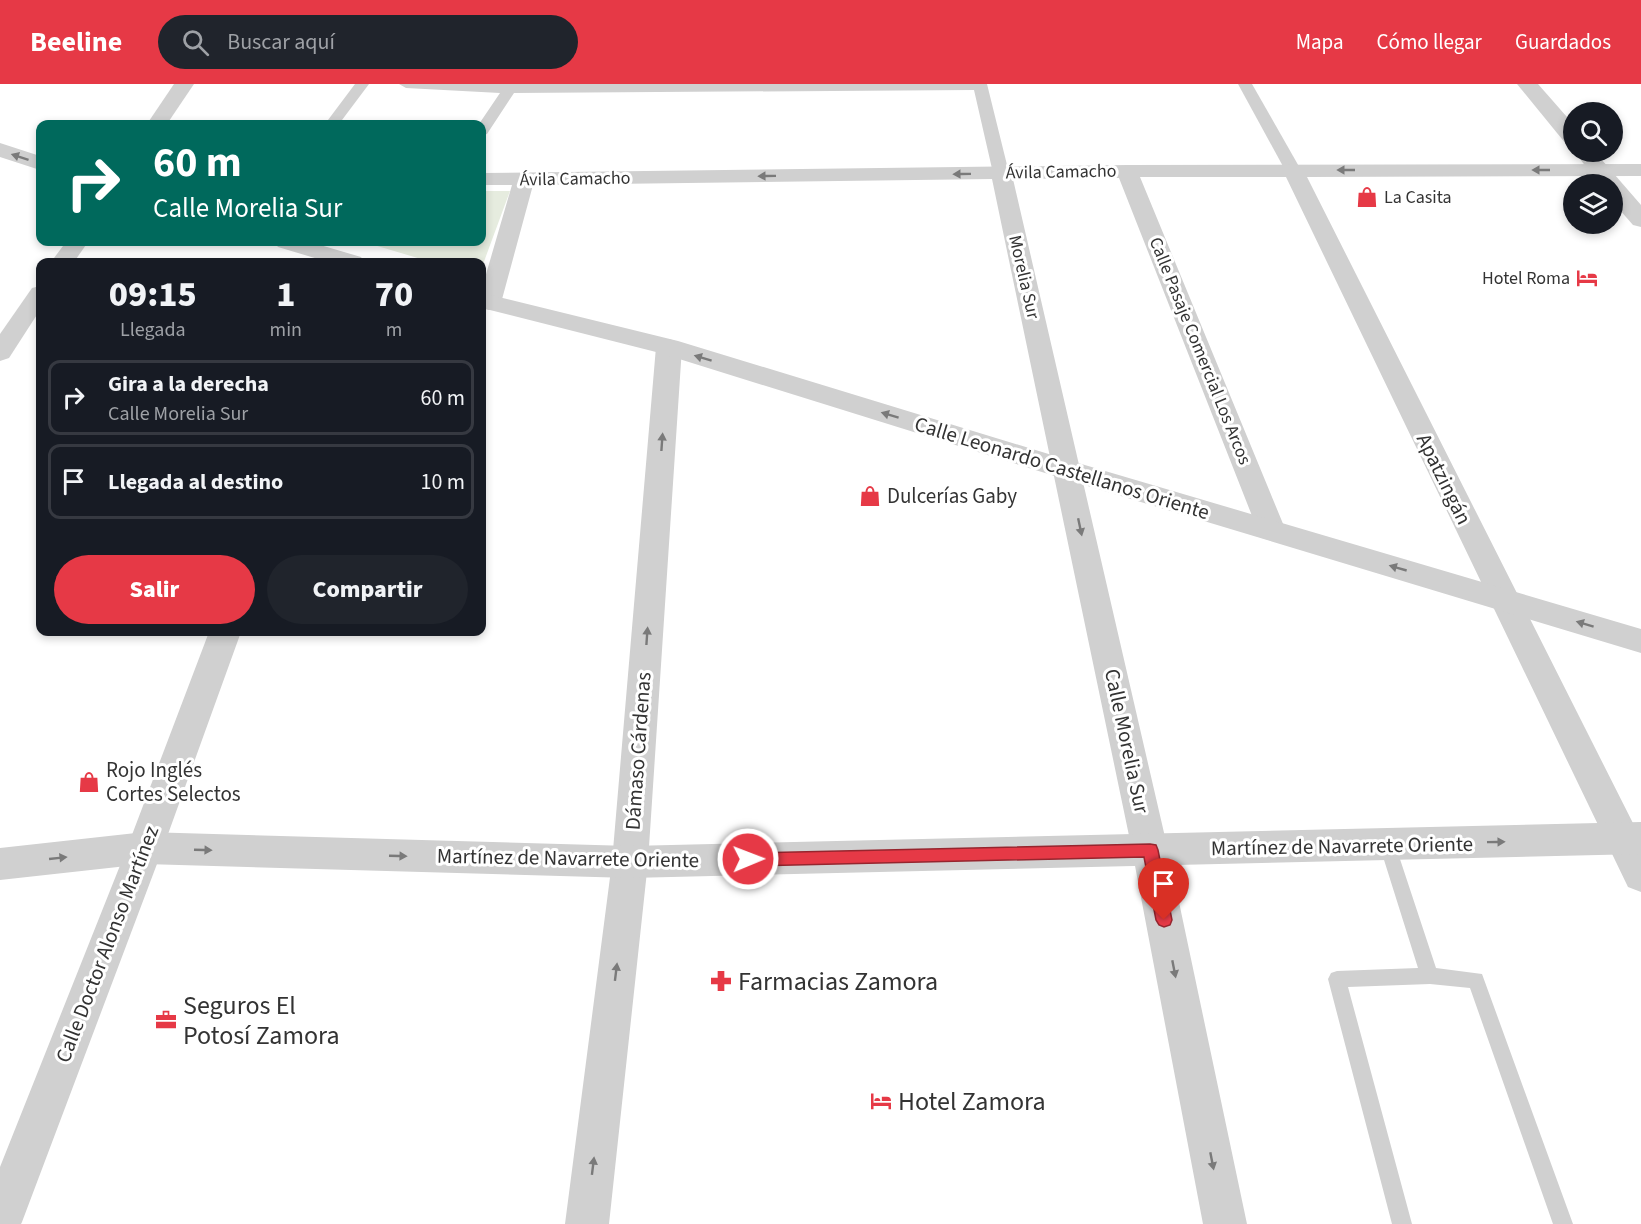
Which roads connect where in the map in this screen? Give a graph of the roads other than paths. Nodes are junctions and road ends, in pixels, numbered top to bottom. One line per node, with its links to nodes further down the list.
1 (184, 84): 8 (street)
2 (362, 84): 9 (street)
3 (406, 84): 7 (street)
4 (1245, 84): 15 (street, Apatzingán)
5 (1527, 84): 11 (street)
6 (980, 85): 7 (street); 18 (street, Morelia Sur)
7 (511, 87): 10 (street)
8 (160, 120)
9 (335, 120)
10 (486, 125)
11 (1563, 126)
12 (0, 150): 13 (street, one-way to 12)
13 (36, 162)
14 (1593, 162): 19 (street)
15 (1293, 170): 17 (street, Ávila Camacho); 22 (street, Ávila Camacho, one-way to 15); 36 (street, Apatzingán)
16 (1641, 170): 20 (street, Ávila Camacho)
17 (1127, 171): 18 (street, Ávila Camacho); 35 (street, Calle Pasaje Comercial Los Arcos)
18 (1001, 173): 23 (street, Ávila Camacho, one-way to 23); 34 (street, Morelia Sur)
19 (1603, 174)
20 (1623, 175)
21 (486, 179): 23 (street, Ávila Camacho)
22 (1563, 179)
23 (524, 180): 29 (street)
24 (1623, 198): 25 (street)
25 (1641, 220)
26 (299, 246): 27 (street)
27 (339, 258)
28 (36, 297): 31 (street)
29 (486, 299)
30 (486, 302): 32 (street, Calle Leonardo Castellanos Oriente)
31 (10, 322): 33 (street)
32 (669, 347): 34 (street, Calle Leonardo Castellanos Oriente, one-way to 32); 43 (street, Dámaso Cárdenas, one-way to 32)
33 (0, 353)
34 (1068, 470): 35 (street, Calle Leonardo Castellanos Oriente); 42 (street, Calle Morelia Sur, one-way to 42)
35 (1272, 531): 36 (street, Calle Leonardo Castellanos Oriente, one-way to 35)
36 (1502, 599): 38 (street, Calle Leonardo Castellanos Oriente, one-way to 36); 39 (street, Apatzingán)
37 (224, 636): 41 (street, Calle Doctor Alonso Martínez)
38 (1641, 641)
39 (1632, 838): 40 (street, Martínez de Navarrete Oriente, one-way to 39); 45 (street, Apatzingán)
40 (1387, 844): 42 (street, Martínez de Navarrete Oriente); 46 (lane)
41 (145, 848): 43 (street, Martínez de Navarrete Oriente, one-way to 43); 44 (street, Martínez de Navarrete Oriente, one-way to 41); 47 (street, Calle Doctor Alonso Martínez)
42 (1150, 850): 43 (street, Martínez de Navarrete Oriente); 49 (street, Calle Morelia Sur, one-way to 49)
43 (630, 862): 48 (street, Dámaso Cárdenas, one-way to 43)
44 (0, 864)
45 (1641, 876)
46 (1430, 976): 50 (lane); 51 (lane)
47 (0, 1222)
48 (586, 1224)
49 (1225, 1224)
50 (1402, 1224)
51 (1563, 1224)

